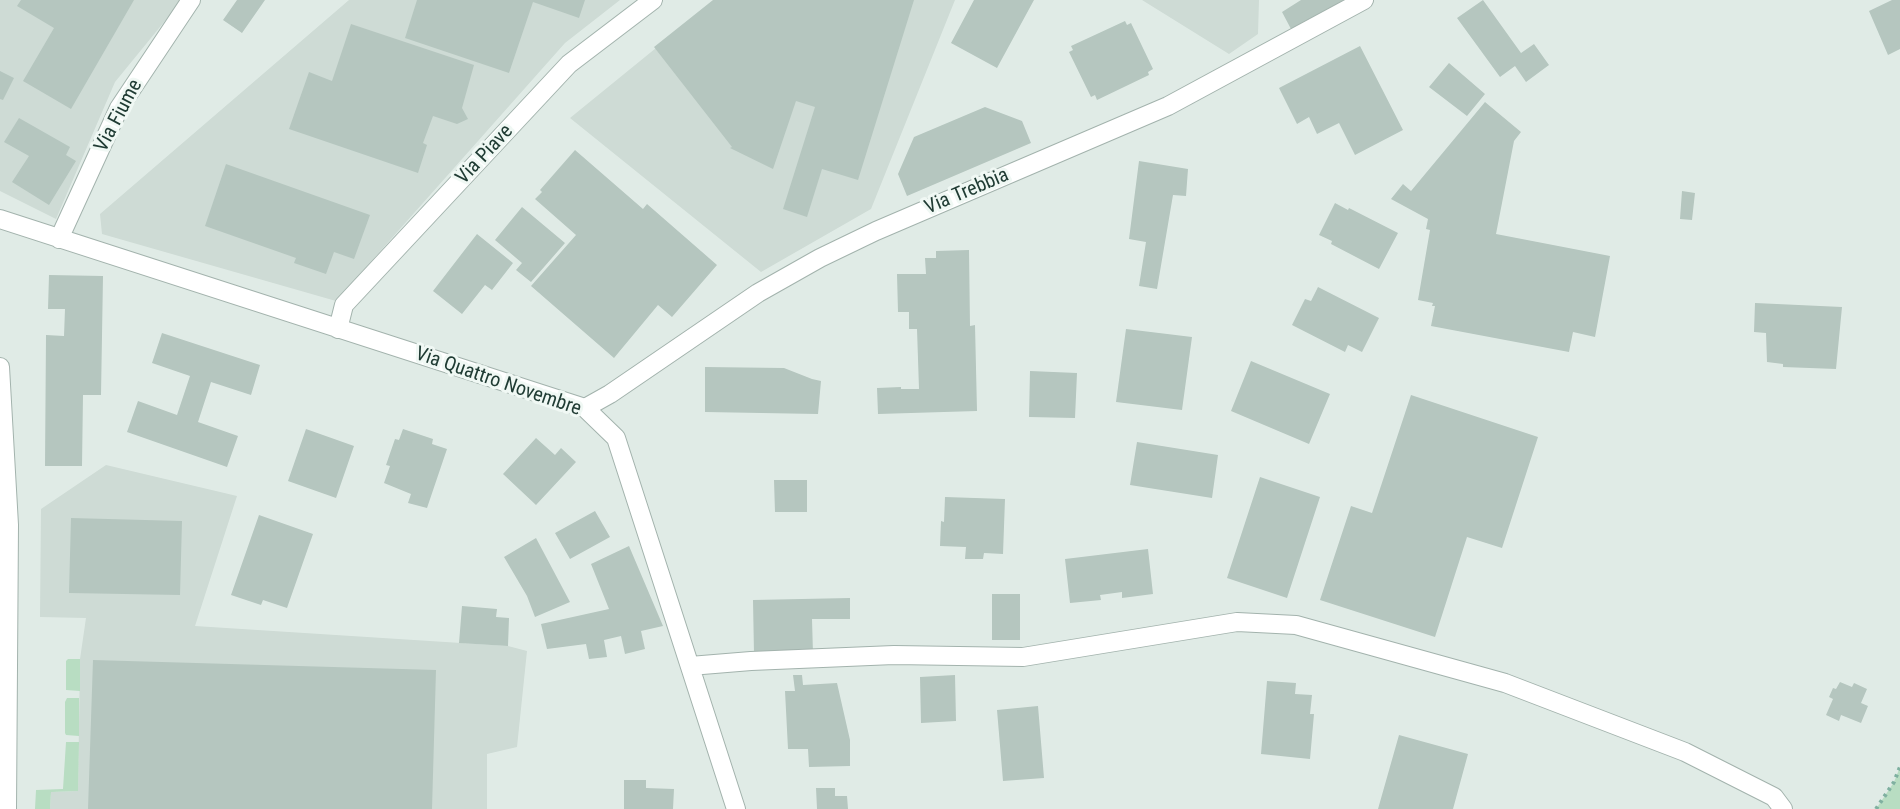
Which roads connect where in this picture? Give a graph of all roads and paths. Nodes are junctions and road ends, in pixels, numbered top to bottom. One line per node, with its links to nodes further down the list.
1 (191, 0): 5 (street, Via Fiume)
2 (653, 0): 6 (street, Via Piave)
3 (1364, 0): 8 (street, Via Trebbia)
4 (0, 219): 5 (street, Via Quattro Novembre)
5 (59, 239): 6 (street, Via Quattro Novembre)
6 (338, 329): 8 (street, Via Quattro Novembre)
7 (0, 368): 11 (street)
8 (585, 408): 9 (street, Via Quattro Novembre)
9 (690, 666): 12 (street, Via Quattro Novembre); 13 (street)
10 (1900, 767): 14 (path)
11 (7, 809)
12 (736, 809)
13 (1783, 809)
14 (1876, 809)

